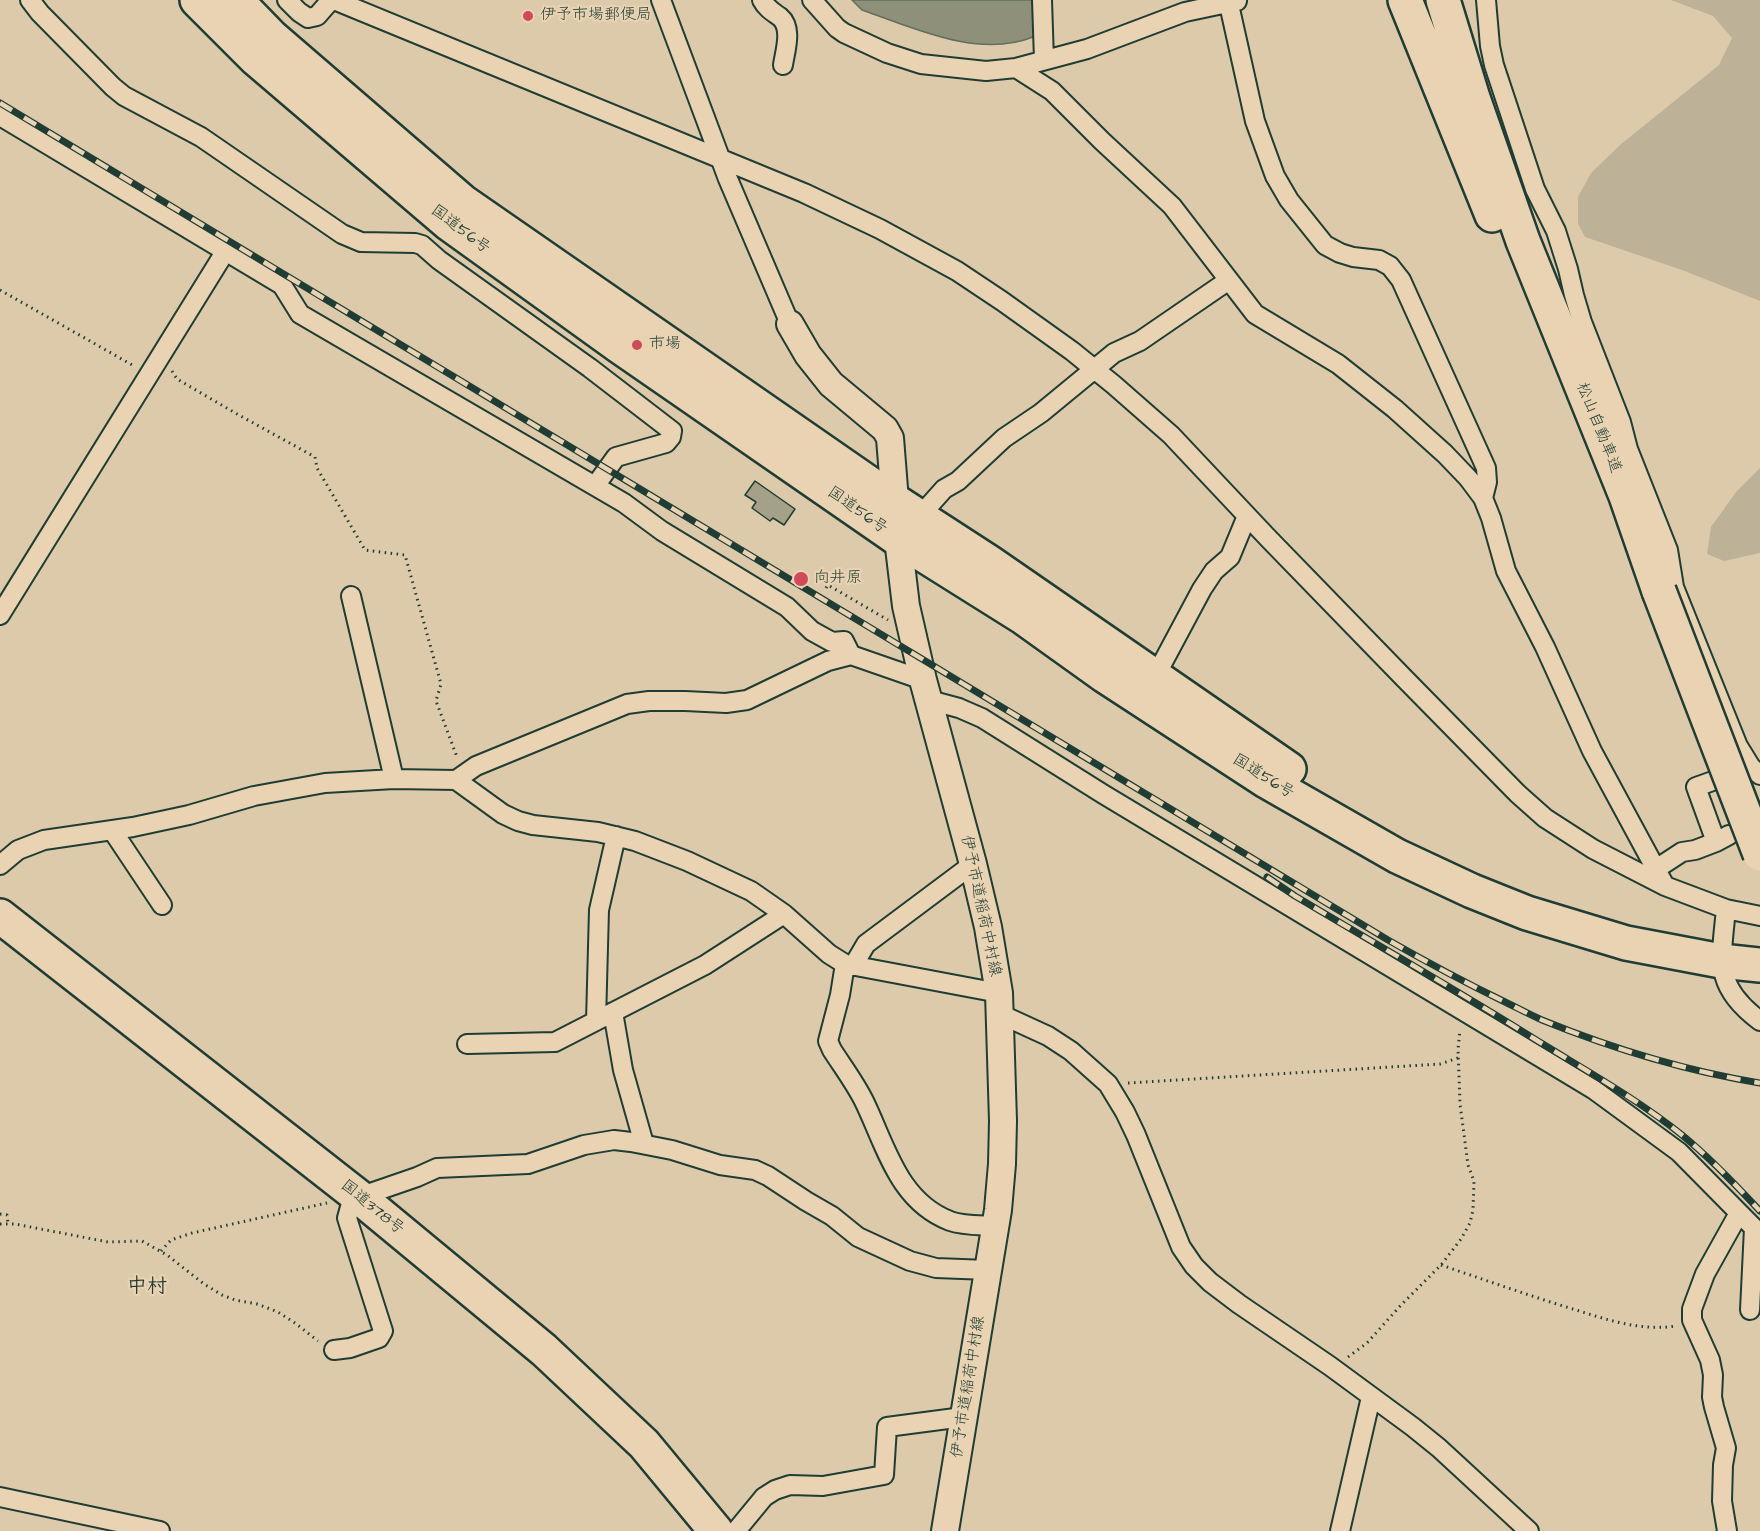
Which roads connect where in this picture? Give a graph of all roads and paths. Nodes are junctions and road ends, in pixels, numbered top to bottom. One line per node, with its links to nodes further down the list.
1 (30, 0): 28 (street)
2 (197, 0): 32 (highway, 国道56号)
3 (236, 0): 32 (highway, 国道56号)
4 (287, 0): 5 (street)
5 (332, 0): 20 (street)
6 (661, 0): 20 (street)
7 (762, 0): 17 (street)
8 (812, 0): 18 (street)
9 (1042, 0): 16 (street)
10 (1172, 0): 15 (street)
11 (1405, 0): 29 (highway)
12 (1443, 0): 29 (highway, 松山自動車道)
13 (1486, 0): 40 (street)
14 (1231, 1): 15 (street); 30 (street)
15 (1163, 19): 16 (street)
16 (1044, 60): 18 (street)
17 (783, 65)
18 (1016, 68): 22 (street)
19 (0, 116): 21 (street)
20 (720, 159): 24 (street); 26 (street)
21 (225, 252): 27 (street); 28 (street)
22 (1229, 280): 26 (street); 30 (street)
23 (0, 290): 27 (path)
24 (790, 324): 32 (street, 伊予市道稲荷中村線)
25 (169, 367): 41 (path)
26 (1095, 370): 31 (street); 32 (street)
27 (149, 375): 35 (street)
28 (595, 486): 37 (street)
29 (1626, 496): 45 (highway, 松山自動車道, bridge)
30 (1483, 498): 48 (street)
31 (1247, 516): 38 (street); 49 (street)
32 (904, 519): 38 (highway, 国道56号); 39 (street, 伊予市道稲荷中村線); 55 (highway, 国道56号)
33 (826, 588): 36 (path)
34 (351, 596): 42 (street)
35 (0, 615)
36 (888, 621)
37 (851, 655): 39 (street); 41 (street)
38 (1155, 677): 55 (highway, 国道56号)
39 (926, 690): 46 (street, 伊予市道稲荷中村線); 60 (street)
40 (1756, 771): 48 (street)
41 (459, 777): 42 (street); 44 (street)
42 (393, 778): 43 (street)
43 (112, 830): 47 (street); 50 (street)
44 (616, 836): 52 (street); 62 (street)
45 (1760, 854)
46 (973, 864): 57 (street); 59 (street, 伊予市道稲荷中村線)
47 (0, 865)
48 (1656, 869): 49 (street)
49 (1665, 886): 51 (street)
50 (162, 905)
51 (1726, 909): 54 (street); 56 (street)
52 (784, 914): 57 (street); 61 (street)
53 (0, 916): 68 (highway, 国道378号)
54 (1760, 916)
55 (1576, 929): 56 (highway, 国道56号)
56 (1721, 962): 58 (highway, 国道56号); 63 (street)
57 (849, 965): 59 (street); 73 (street)
58 (1760, 965)
59 (1000, 1004): 66 (street); 73 (street, 伊予市道稲荷中村線)
60 (1463, 1010): 65 (path); 69 (street)
61 (613, 1012): 62 (street); 67 (street)
62 (596, 1021): 64 (street)
63 (1760, 1021)
64 (467, 1044)
65 (1458, 1058): 66 (path); 76 (path)
66 (1108, 1084): 81 (street)
67 (644, 1144): 68 (street); 77 (street)
68 (359, 1197): 75 (path); 80 (street); 85 (highway, 国道378号)
69 (1739, 1213): 74 (street); 79 (street)
70 (0, 1214): 72 (path)
71 (0, 1224): 72 (path)
72 (8, 1224): 75 (path)
73 (995, 1226): 77 (street, 伊予市道稲荷中村線)
74 (1757, 1231): 78 (street)
75 (161, 1251): 80 (path)
76 (1441, 1265): 79 (path); 81 (path)
77 (988, 1270): 83 (street, 伊予市道稲荷中村線)
78 (1750, 1310)
79 (1692, 1320): 92 (street)
80 (334, 1350)
81 (1330, 1366): 82 (street)
82 (1371, 1397): 90 (street); 91 (street)
83 (963, 1417): 88 (street); 89 (street, 伊予市道稲荷中村線)
84 (0, 1497): 86 (street)
85 (694, 1518): 87 (highway, 国道378号)
86 (160, 1531)
87 (716, 1531)
88 (736, 1531)
89 (945, 1531)
90 (1340, 1531)
91 (1529, 1531)
92 (1727, 1531)

